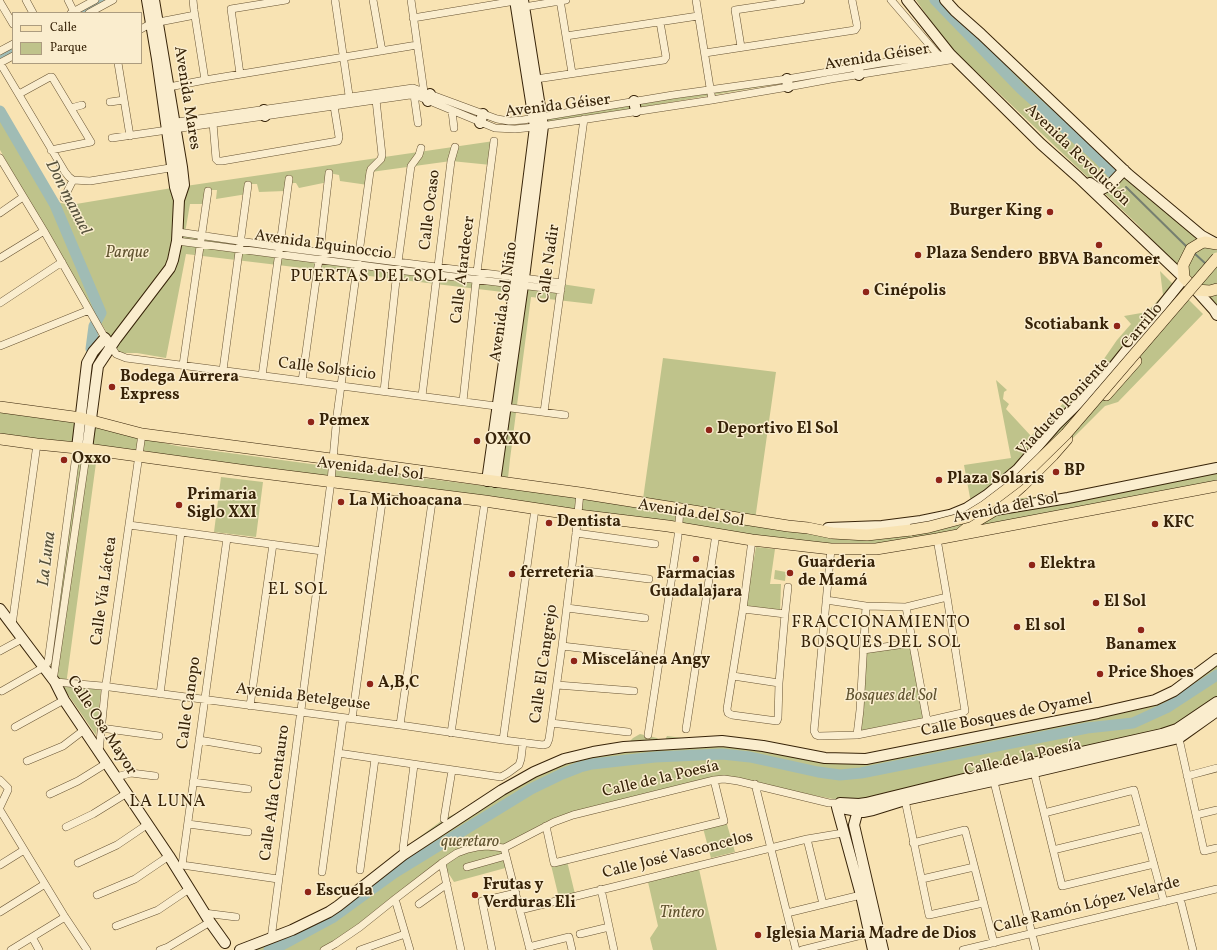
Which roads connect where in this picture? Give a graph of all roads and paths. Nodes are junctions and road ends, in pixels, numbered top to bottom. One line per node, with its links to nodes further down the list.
1 (26, 0): 21 (street)
2 (68, 0): 22 (street)
3 (95, 0): 22 (street)
4 (113, 0): 23 (street)
5 (146, 0): 29 (street, Avenida Mares)
6 (154, 0): 29 (street, Avenida Mares)
7 (194, 0): 24 (street)
8 (286, 0): 49 (street)
9 (335, 0): 42 (street)
10 (373, 0): 37 (street)
11 (411, 0): 26 (street)
12 (562, 0): 19 (street); 31 (street)
13 (696, 0): 25 (street)
14 (801, 0): 35 (street)
15 (852, 0): 35 (street)
16 (892, 0): 39 (street)
17 (907, 0): 40 (street, Avenida Revolución)
18 (945, 0): 86 (street, Avenida Revolución)
19 (519, 2): 26 (street); 32 (street)
20 (0, 3): 27 (street)
21 (32, 12)
22 (73, 12)
23 (91, 12)
24 (195, 15): 29 (street); 51 (street)
25 (698, 16): 28 (street); 38 (street)
26 (413, 18): 34 (street)
27 (12, 22)
28 (660, 22): 31 (street); 48 (street)
29 (154, 23): 30 (street); 43 (street, Avenida Mares)
30 (142, 29)
31 (566, 36): 48 (street)
32 (525, 37): 50 (street); 71 (street)
33 (12, 45): 36 (street)
34 (417, 45): 37 (street); 56 (street)
35 (741, 47): 38 (street)
36 (0, 51)
37 (382, 51): 42 (street)
38 (705, 53): 54 (street)
39 (938, 54): 40 (street, Avenida Géiser); 44 (street); 47 (street, Avenida Géiser)
40 (953, 56): 44 (street, Avenida Géiser); 83 (street, Avenida Revolución)
41 (12, 57): 45 (street)
42 (344, 57): 49 (street); 61 (street)
43 (160, 58): 53 (street, Avenida Mares); 74 (street, Avenida Mares)
44 (943, 62): 47 (street, Avenida Géiser)
45 (0, 63): 55 (street)
46 (118, 64): 58 (street)
47 (859, 71): 52 (street, Avenida Géiser)
48 (572, 73): 50 (street)
49 (240, 74): 51 (street)
50 (536, 79): 71 (street)
51 (205, 80): 53 (street)
52 (788, 83): 54 (street, Avenida Géiser); 60 (street, Avenida Géiser)
53 (169, 87): 74 (street, Avenida Mares)
54 (710, 90): 60 (street); 65 (street, Avenida Géiser)
55 (19, 94): 66 (street); 81 (street)
56 (427, 95): 57 (street, Avenida Géiser); 61 (street, Avenida Géiser); 67 (street, Avenida Géiser); 69 (street, Avenida Géiser)
57 (414, 96): 59 (street, Avenida Géiser); 72 (street)
58 (124, 100): 62 (street); 76 (street)
59 (376, 100): 61 (street, Avenida Géiser); 104 (street, Calle Alfa Centauro)
60 (712, 100): 65 (street, Avenida Géiser)
61 (349, 101): 64 (street, Avenida Géiser); 68 (street, Avenida Géiser)
62 (110, 102)
63 (82, 105): 66 (street)
64 (334, 106): 68 (street, Avenida Géiser); 73 (street)
65 (635, 106): 70 (street, Avenida Géiser); 71 (street, Avenida Géiser)
66 (71, 108): 81 (street)
67 (452, 111): 69 (street, Avenida Géiser); 75 (street)
68 (264, 113): 73 (street, Avenida Géiser); 74 (street, Avenida Géiser)
69 (482, 118): 71 (street, Avenida Géiser)
70 (584, 119): 71 (street, Avenida Géiser); 112 (street, Calle Nadir)
71 (538, 122): 111 (street, Avenida Sol Niño)
72 (418, 123)
73 (213, 124): 74 (street, Avenida Géiser)
74 (171, 126): 76 (street); 85 (street, Avenida Mares)
75 (454, 128)
76 (130, 136): 77 (street)
77 (112, 138)
78 (494, 141): 109 (street, Calle Atardecer)
79 (456, 147): 108 (street, Calle Ocaso)
80 (421, 148): 106 (street)
81 (51, 150): 89 (street)
82 (0, 158): 84 (street)
83 (1064, 165): 86 (street); 110 (street, Avenida Revolución)
84 (2, 167): 92 (street)
85 (177, 167): 89 (street); 96 (street, Avenida Mares)
86 (1122, 171): 98 (street, Avenida Revolución)
87 (328, 173): 101 (street)
88 (289, 179): 100 (street)
89 (73, 180): 93 (street)
90 (248, 185): 99 (street)
91 (208, 191): 97 (street)
92 (23, 198): 94 (street); 95 (street)
93 (64, 198)
94 (0, 213)
95 (44, 231): 102 (street); 105 (street)
96 (177, 236): 97 (street, Avenida Equinoccio); 120 (street, Avenida Mares)
97 (201, 240): 99 (street, Avenida Equinoccio); 121 (street)
98 (1216, 243): 110 (main road)
99 (240, 245): 100 (street, Avenida Equinoccio); 122 (street)
100 (279, 250): 101 (street, Avenida Equinoccio); 123 (street)
101 (320, 255): 104 (street, Avenida Equinoccio); 124 (street)
102 (0, 258)
103 (1217, 258): 159 (main road, Viaducto Poniente, bridge)
104 (358, 261): 106 (street, Avenida Equinoccio); 107 (street, Avenida Equinoccio); 125 (street, Calle Alfa Centauro)
105 (62, 262): 115 (street); 116 (street)
106 (398, 262): 107 (street); 108 (street, Avenida Equinoccio)
107 (398, 270): 108 (street, Avenida Equinoccio); 126 (street)
108 (438, 271): 109 (street, Avenida Equinoccio); 127 (street, Calle Ocaso)
109 (477, 276): 111 (street, Avenida Equinoccio); 128 (street, Calle Atardecer)
110 (1184, 278): 114 (main road); 154 (street, Avenida del Sol)
111 (519, 281): 112 (street, Avenida Equinoccio); 130 (street, Avenida Sol Niño)
112 (562, 287): 131 (street, Calle Nadir)
113 (1217, 289): 114 (main road)
114 (1196, 290): 117 (street); 150 (main road, Carrillo)
115 (0, 303)
116 (91, 313): 118 (street); 119 (street)
117 (1217, 315)
118 (105, 338): 120 (street); 133 (street, Avenida Mares)
119 (0, 346)
120 (111, 346): 121 (street, Calle Solsticio); 133 (street, Avenida Mares)
121 (183, 365): 122 (street, Calle Solsticio)
122 (223, 370): 123 (street, Calle Solsticio)
123 (262, 376): 124 (street, Calle Solsticio)
124 (302, 381): 125 (street, Calle Solsticio)
125 (342, 386): 126 (street, Calle Solsticio); 139 (street, Calle Alfa Centauro)
126 (384, 391): 127 (street, Calle Solsticio)
127 (422, 396): 128 (street, Calle Solsticio)
128 (463, 401): 130 (street, Calle Solsticio)
129 (0, 407): 133 (main road, Avenida del Sol)
130 (502, 407): 131 (street, Calle Solsticio); 142 (street, Avenida Sol Niño)
131 (544, 412): 132 (street, Calle Solsticio)
132 (565, 415)
133 (85, 419): 134 (main road, Avenida del Sol); 137 (street, Avenida Mares)
134 (142, 434): 138 (street, Calle Vía Láctea); 139 (main road, Avenida del Sol)
135 (0, 439): 136 (main road, Avenida del Sol)
136 (38, 444): 137 (main road, Avenida del Sol); 179 (street)
137 (82, 448): 138 (main road, Avenida del Sol); 187 (street); 189 (street)
138 (139, 457): 141 (main road, Avenida del Sol); 152 (street, Calle Vía Láctea)
139 (332, 460): 141 (street, Calle Alfa Centauro); 142 (main road, Avenida del Sol)
140 (1217, 468): 150 (street, Avenida del Sol)
141 (331, 481): 144 (main road, Avenida del Sol); 166 (street, Calle Alfa Centauro)
142 (491, 481): 145 (main road, Avenida del Sol)
143 (1217, 486): 158 (main road, Avenida del Sol)
144 (384, 488): 146 (main road, Avenida del Sol); 203 (street)
145 (580, 493): 149 (main road, Avenida del Sol); 151 (street, Calle El Cangrejo)
146 (433, 495): 147 (main road, Avenida del Sol); 206 (street)
147 (485, 502): 148 (main road, Avenida del Sol); 211 (street)
148 (535, 509): 151 (main road, Avenida del Sol); 218 (street)
149 (680, 509): 153 (street); 154 (main road, Avenida del Sol)
150 (995, 510): 158 (main road, Carrillo)
151 (578, 515): 153 (main road, Avenida del Sol); 156 (street, Calle El Cangrejo)
152 (129, 525): 155 (street); 192 (street, Calle Vía Láctea)
153 (678, 527): 157 (main road, Avenida del Sol); 214 (street)
154 (808, 528): 159 (main road, Avenida del Sol)
155 (181, 532): 160 (street); 195 (street)
156 (576, 534): 164 (street); 167 (street, Calle El Cangrejo)
157 (716, 534): 162 (main road, Avenida del Sol); 209 (street)
158 (960, 534): 161 (main road, Avenida del Sol)
159 (878, 535)
160 (227, 538): 163 (street); 197 (street, Calle Canopo)
161 (937, 539): 165 (main road, Avenida del Sol); 170 (street)
162 (752, 540): 165 (main road, Avenida del Sol); 176 (street)
163 (272, 544): 166 (street); 199 (street)
164 (655, 544)
165 (831, 549): 171 (street)
166 (322, 551): 201 (street, Calle Alfa Centauro)
167 (571, 569): 168 (street); 174 (street, Calle El Cangrejo)
168 (649, 579)
169 (788, 586): 177 (street)
170 (947, 597): 173 (street); 204 (street)
171 (826, 600): 172 (street); 215 (street)
172 (866, 606): 173 (street); 183 (street)
173 (906, 607): 181 (street)
174 (567, 608): 178 (street); 182 (street, Calle El Cangrejo)
175 (0, 609): 179 (street, Calle Osa Mayor)
176 (743, 609): 177 (street); 188 (street)
177 (785, 614): 190 (street)
178 (645, 618)
179 (12, 625): 180 (street, Calle Osa Mayor)
180 (22, 639): 184 (street); 187 (street, Calle Osa Mayor)
181 (912, 643): 183 (street); 204 (street)
182 (562, 646): 185 (street); 191 (street, Calle El Cangrejo)
183 (863, 650): 215 (street)
184 (0, 651)
185 (639, 655)
186 (1217, 659): 305 (street, Calle Bosques de Oyamel)
187 (44, 667): 189 (street, Calle Osa Mayor); 194 (street)
188 (733, 676): 190 (street); 190 (street)
189 (54, 682): 192 (street, Avenida Betelgeuse); 196 (street, Calle Osa Mayor)
190 (779, 683)
191 (557, 685): 193 (street); 205 (street, Calle El Cangrejo)
192 (106, 687): 195 (street, Avenida Betelgeuse); 208 (street, Calle Vía Láctea)
193 (634, 691)
194 (2, 692)
195 (160, 694): 197 (street, Avenida Betelgeuse)
196 (64, 700): 207 (street); 210 (street, Calle Osa Mayor)
197 (205, 700): 199 (street, Avenida Betelgeuse); 217 (street, Calle Canopo)
198 (1217, 702): 213 (street, Calle de la Poesía)
199 (250, 706): 201 (street, Avenida Betelgeuse)
200 (1217, 711): 213 (street, Calle de la Poesía)
201 (301, 712): 202 (street, Avenida Betelgeuse); 277 (street, Calle Alfa Centauro)
202 (343, 718): 203 (street, Avenida Betelgeuse); 223 (street)
203 (352, 719): 206 (street, Avenida Betelgeuse)
204 (928, 721): 215 (street)
205 (551, 723): 212 (street); 220 (street, Calle El Cangrejo)
206 (400, 725): 211 (street, Avenida Betelgeuse)
207 (15, 727)
208 (101, 728): 216 (street); 222 (street, Calle Vía Láctea)
209 (686, 729)
210 (84, 730): 222 (street, Calle Osa Mayor); 225 (street)
211 (451, 732): 218 (street, Avenida Betelgeuse)
212 (628, 732)
213 (1178, 734): 230 (street, Calle de la Poesía); 232 (street, Calle de la Poesía); 233 (street)
214 (648, 735)
215 (857, 735)
216 (159, 736)
217 (199, 740): 221 (street); 237 (street, Calle Canopo)
218 (503, 740): 219 (street, Avenida Betelgeuse)
219 (523, 742): 220 (street, Avenida Betelgeuse); 229 (street)
220 (548, 743)
221 (258, 750)
222 (99, 752): 226 (street, Calle Osa Mayor)
223 (338, 753): 224 (street); 275 (street)
224 (375, 759): 227 (street); 274 (street)
225 (27, 761)
226 (107, 763): 234 (street, Calle Osa Mayor); 241 (street)
227 (414, 765): 229 (street); 262 (street)
228 (1217, 768): 233 (street)
229 (452, 770): 249 (street)
230 (1034, 772): 232 (street, Calle de la Poesía); 247 (street)
231 (155, 776): 234 (street)
232 (993, 776): 242 (street, Calle de la Poesía); 244 (street, Calle de la Poesía); 303 (street)
233 (1187, 776): 248 (street)
234 (116, 777): 240 (street, Calle Osa Mayor)
235 (0, 780): 246 (street)
236 (714, 780): 238 (street, Calle de la Poesía); 252 (street, Calle de la Poesía); 252 (street)
237 (193, 782): 239 (street); 251 (street, Calle Canopo)
238 (755, 784): 243 (street, Calle de la Poesía); 260 (street)
239 (248, 788)
240 (127, 793): 250 (street, Calle Osa Mayor); 253 (street)
241 (50, 794)
242 (905, 800): 244 (street, Calle de la Poesía); 258 (street)
243 (835, 804): 244 (street, Calle de la Poesía); 256 (street)
244 (859, 808): 324 (street)
245 (1217, 810): 248 (street)
246 (1, 813): 263 (street)
247 (1044, 813): 254 (street); 264 (street)
248 (1196, 815): 261 (street)
249 (444, 819)
250 (148, 824): 265 (street, Calle Osa Mayor); 267 (street)
251 (188, 824): 255 (street); 271 (street, Calle Canopo)
252 (546, 826): 259 (street, Calle de la Poesía)
253 (66, 827)
254 (1144, 828): 264 (street); 269 (street)
255 (248, 832)
256 (844, 833): 257 (street, Calle José Vasconcelos); 285 (street)
257 (807, 839): 260 (street, Calle José Vasconcelos); 291 (street)
258 (913, 843): 272 (street); 276 (street)
259 (504, 848): 266 (street); 268 (street)
260 (771, 848): 281 (street, Calle José Vasconcelos); 294 (street)
261 (1217, 848)
262 (403, 849)
263 (24, 850): 270 (street); 278 (street)
264 (1053, 850): 269 (street)
265 (170, 856): 271 (street, Calle Osa Mayor); 284 (street)
266 (506, 856): 273 (street); 283 (street)
267 (78, 863)
268 (442, 863): 279 (street); 287 (street)
269 (1154, 864): 289 (street)
270 (0, 865)
271 (179, 866): 277 (street); 280 (street, Calle Osa Mayor)
272 (974, 866): 276 (street); 288 (street)
273 (467, 867)
274 (360, 870)
275 (322, 872)
276 (922, 878): 288 (street)
277 (278, 879): 305 (street, Calle Alfa Centauro)
278 (45, 884): 293 (street); 295 (street)
279 (447, 884): 290 (street); 317 (street)
280 (189, 889): 297 (street, Calle Osa Mayor); 298 (street)
281 (602, 889): 292 (street, Calle José Vasconcelos); 299 (street)
282 (1217, 889): 286 (street, Calle Ramón López Velarde)
283 (516, 893): 292 (street); 318 (street)
284 (97, 895)
285 (861, 895): 291 (street); 300 (street)
286 (1180, 898): 289 (street, Calle Ramón López Velarde); 327 (street)
287 (395, 899): 301 (street); 314 (street)
288 (983, 902): 307 (street)
289 (1164, 902): 303 (street, Calle Ramón López Velarde)
290 (419, 904)
291 (823, 904): 294 (street)
292 (520, 910): 308 (street)
293 (0, 912)
294 (787, 913): 321 (street)
295 (65, 917): 304 (street); 311 (street)
296 (236, 917): 297 (street)
297 (207, 918): 306 (street, Calle Osa Mayor); 312 (street)
298 (116, 926)
299 (609, 926): 302 (street); 320 (street)
300 (870, 933): 322 (street); 323 (street)
301 (405, 934): 315 (street); 316 (street)
302 (580, 934)
303 (1032, 934): 307 (street, Calle Ramón López Velarde); 326 (street)
304 (32, 937): 309 (street); 310 (street)
305 (271, 939): 313 (street, Calle Bosques de Oyamel)
306 (225, 943)
307 (994, 943): 325 (street, Calle Ramón López Velarde)
308 (530, 949): 319 (street)
309 (11, 950)
310 (39, 950)
311 (87, 950)
312 (160, 950)
313 (240, 950)
314 (324, 950)
315 (360, 950)
316 (410, 950)
317 (461, 950)
318 (492, 950)
319 (572, 950)
320 (614, 950)
321 (796, 950)
322 (802, 950)
323 (873, 950)
324 (883, 950)
325 (963, 950)
326 (1036, 950)
327 (1193, 950)

